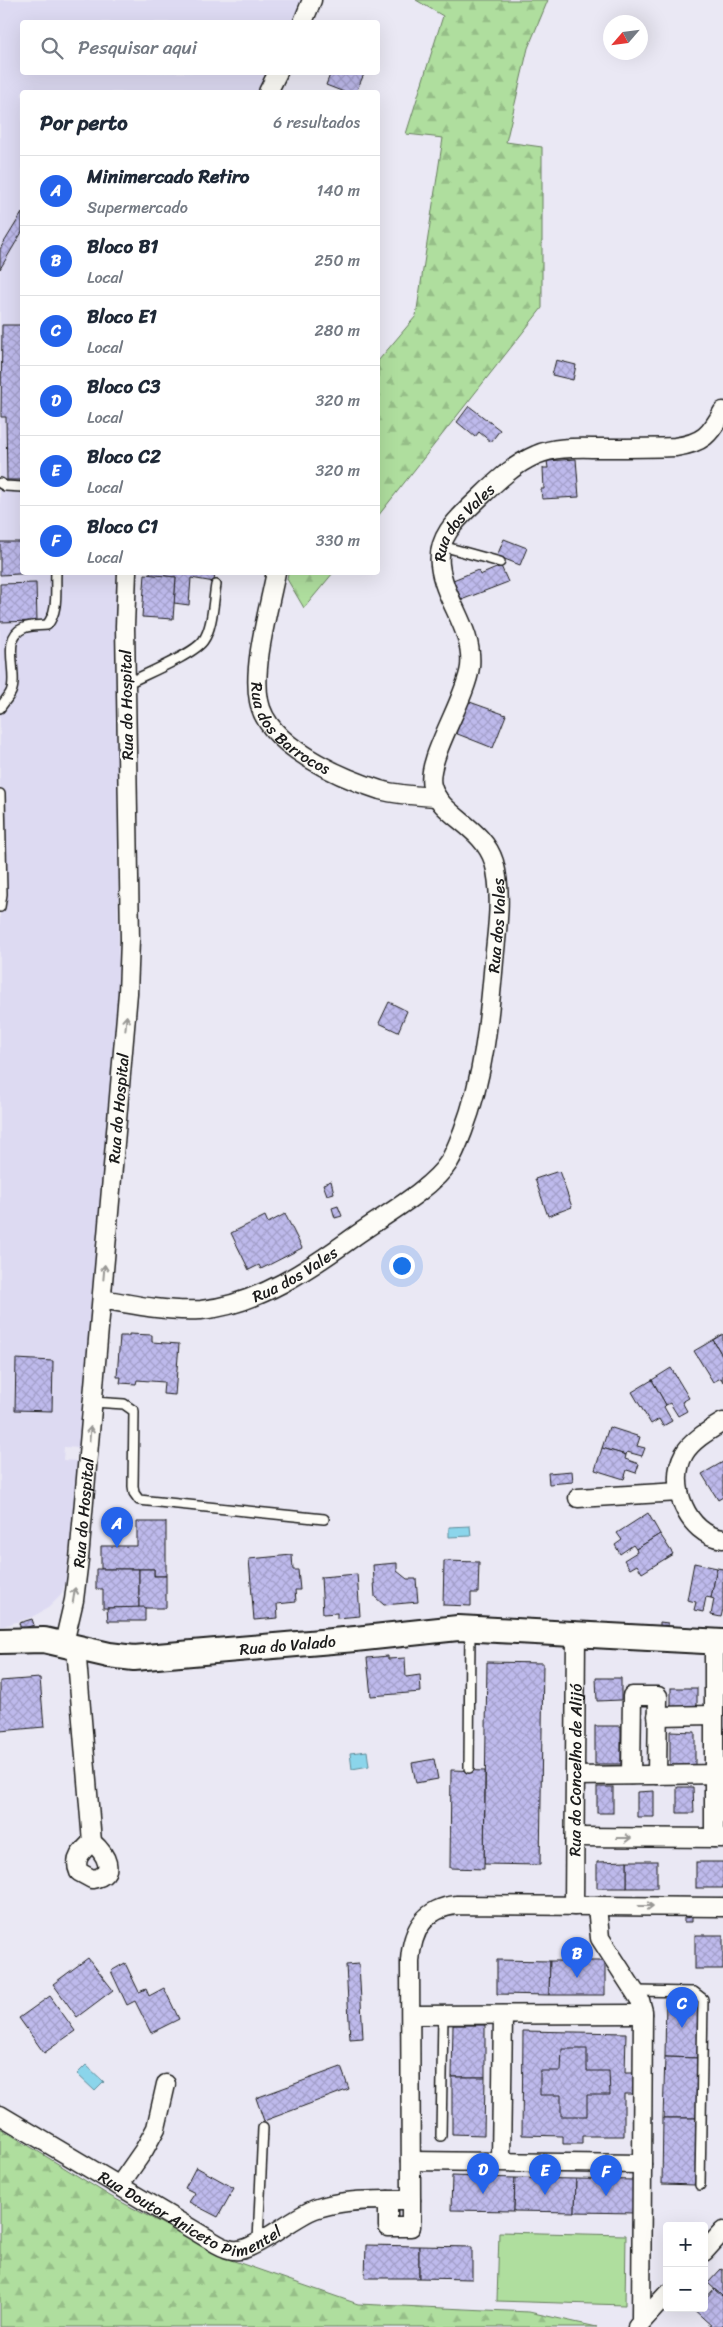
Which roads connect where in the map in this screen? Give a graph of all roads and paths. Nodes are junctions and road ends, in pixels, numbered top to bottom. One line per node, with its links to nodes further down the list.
1 (312, 0): 2 (street)
2 (304, 20)
3 (276, 75): 4 (street)
4 (269, 90)
5 (723, 411): 8 (street, Rua dos Vales)
6 (0, 482): 7 (lane)
7 (20, 487)
8 (442, 546): 9 (lane); 17 (street, Rua dos Vales)
9 (500, 562)
10 (56, 575): 15 (lane)
11 (127, 575): 14 (street, Rua do Hospital)
12 (275, 575): 17 (street, Rua dos Barrocos)
13 (216, 585): 14 (lane)
14 (126, 684): 19 (street, Rua do Hospital, one-way to 14)
15 (1, 703)
16 (0, 794): 18 (lane)
17 (436, 797): 19 (street, Rua dos Vales)
18 (0, 907)
19 (102, 1298): 20 (street, Rua do Hospital)
20 (93, 1402): 24 (lane); 30 (street, Rua do Hospital, one-way to 20)
21 (723, 1422): 22 (street)
22 (679, 1492): 23 (street); 25 (street)
23 (578, 1498)
24 (324, 1519)
25 (723, 1539)
26 (470, 1628): 27 (street, Rua do Valado); 30 (street, Rua do Valado); 33 (lane)
27 (576, 1634): 29 (street, Rua do Valado); 37 (street, Rua do Concelho de Alijó)
28 (0, 1641): 30 (street, Rua do Valado)
29 (718, 1642): 31 (street)
30 (70, 1645): 40 (street, Rua do Hospital)
31 (717, 1707): 32 (street); 34 (street)
32 (658, 1716): 35 (street); 36 (street)
33 (469, 1768)
34 (719, 1774): 36 (street); 39 (street)
35 (631, 1775): 36 (street); 37 (street)
36 (657, 1775)
37 (576, 1776): 38 (street, Rua do Concelho de Alijó)
38 (575, 1837): 39 (street, one-way to 39); 41 (street, Rua do Concelho de Alijó)
39 (719, 1838)
40 (92, 1842)
41 (574, 1906): 42 (street); 46 (street)
42 (598, 1906): 43 (street, one-way to 43); 44 (street)
43 (723, 1907)
44 (634, 1991): 45 (street); 56 (lane)
45 (643, 2014): 48 (street); 55 (street)
46 (411, 2015): 47 (street); 53 (street)
47 (443, 2015): 48 (street); 52 (lane)
48 (503, 2015): 54 (street)
49 (166, 2084): 57 (street)
50 (0, 2116): 57 (street, Rua Doutor Aniceto Pimentel)
51 (263, 2128): 61 (lane)
52 (442, 2136)
53 (411, 2161): 54 (street); 59 (street)
54 (501, 2161): 55 (street)
55 (642, 2164): 64 (street)
56 (700, 2185)
57 (119, 2186): 61 (street, Rua Doutor Aniceto Pimentel)
58 (388, 2200): 59 (street, Rua Doutor Aniceto Pimentel); 59 (street); 61 (street, Rua Doutor Aniceto Pimentel)
59 (410, 2200)
60 (723, 2231): 62 (street)
61 (258, 2241)
62 (708, 2248)
63 (663, 2298): 64 (street)
64 (639, 2325)

